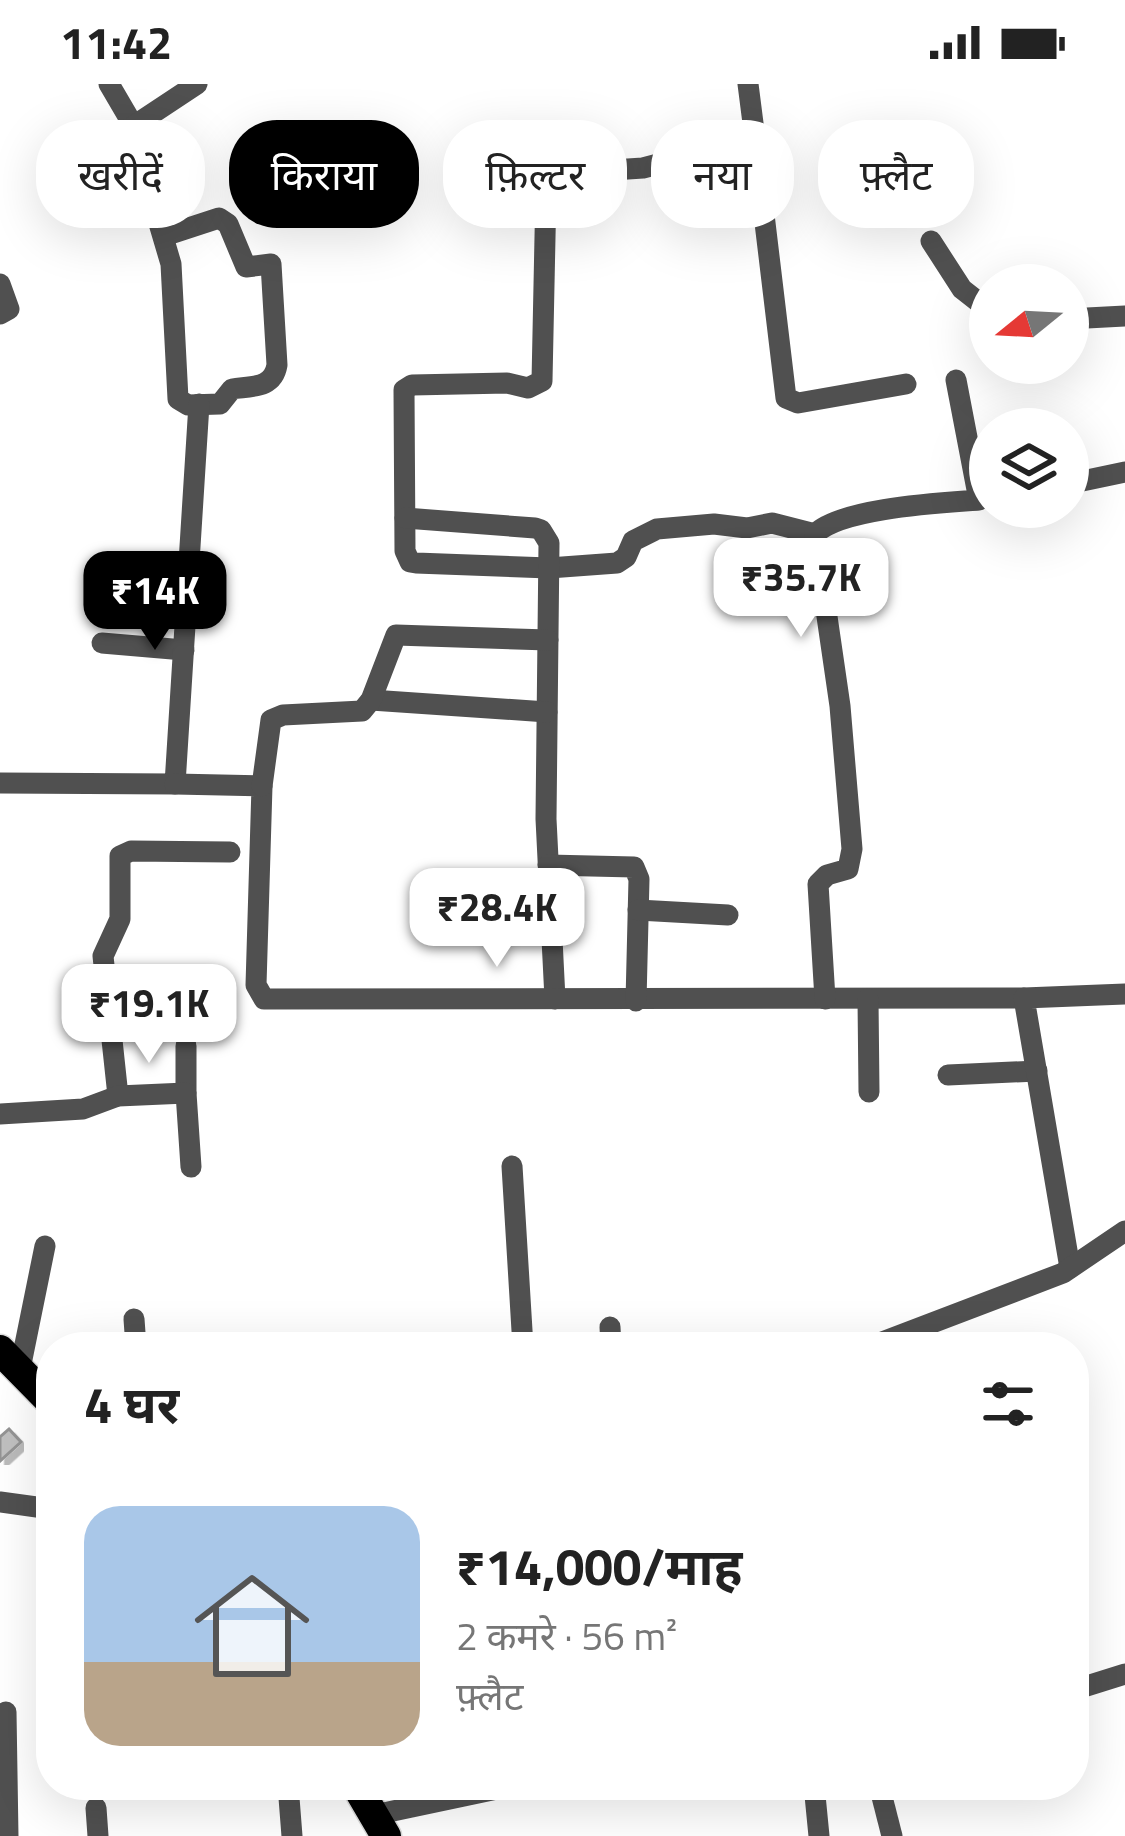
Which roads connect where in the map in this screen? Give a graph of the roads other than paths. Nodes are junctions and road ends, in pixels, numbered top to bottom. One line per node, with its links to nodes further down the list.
1 (109, 84): 4 (street)
2 (197, 84): 5 (street)
3 (748, 84): 6 (street)
4 (130, 120)
5 (141, 120)
6 (753, 120)
7 (651, 166): 24 (street)
8 (160, 228): 10 (street)
9 (766, 228): 18 (street)
10 (164, 236): 19 (street); 19 (street)
11 (931, 241): 13 (street)
12 (0, 284): 14 (street)
13 (969, 294)
14 (0, 314)
15 (1125, 316): 16 (street)
16 (1089, 318)
17 (956, 380): 20 (street)
18 (906, 384)
19 (199, 404): 29 (street)
20 (969, 434)
21 (1125, 472): 22 (street)
22 (1089, 480)
23 (969, 502): 25 (street)
24 (405, 518): 26 (street); 26 (street)
25 (815, 534): 26 (street); 41 (street)
26 (549, 568): 27 (street)
27 (548, 640): 30 (street); 31 (street)
28 (102, 643): 29 (street)
29 (184, 650): 33 (street)
30 (371, 700): 31 (street); 34 (street)
31 (547, 712): 36 (street)
32 (0, 783): 33 (street)
33 (176, 784): 34 (street)
34 (262, 786): 43 (street)
35 (230, 852): 50 (street)
36 (548, 865): 37 (street); 43 (street)
37 (638, 910): 38 (street); 44 (street)
38 (728, 915)
39 (1125, 994): 40 (street)
40 (1024, 998): 42 (street); 46 (street)
41 (825, 999): 42 (street); 44 (street)
42 (868, 999): 48 (street)
43 (555, 1000): 44 (street)
44 (636, 1001)
45 (186, 1046): 49 (street)
46 (1037, 1070): 47 (street); 56 (street)
47 (948, 1076)
48 (868, 1092)
49 (186, 1093): 50 (street); 53 (street)
50 (118, 1096): 51 (street)
51 (0, 1114)
52 (512, 1166): 59 (street)
53 (191, 1167)
54 (1125, 1231): 56 (street)
55 (45, 1246): 61 (street)
56 (1070, 1268): 60 (street)
57 (134, 1319): 58 (street)
58 (135, 1332)
59 (522, 1332)
60 (907, 1332)
61 (10, 1360): 62 (highway)
62 (36, 1387)
63 (0, 1502): 64 (street)
64 (36, 1507)
65 (1125, 1674): 66 (street)
66 (1089, 1685)
67 (6, 1712): 68 (street)
68 (3, 1753): 75 (street)
69 (289, 1800): 77 (street)
70 (461, 1800): 74 (street)
71 (815, 1800): 78 (street)
72 (883, 1800): 79 (street)
73 (96, 1808): 76 (street)
74 (380, 1825)
75 (8, 1836)
76 (98, 1836)
77 (292, 1836)
78 (819, 1836)
79 (892, 1836)

